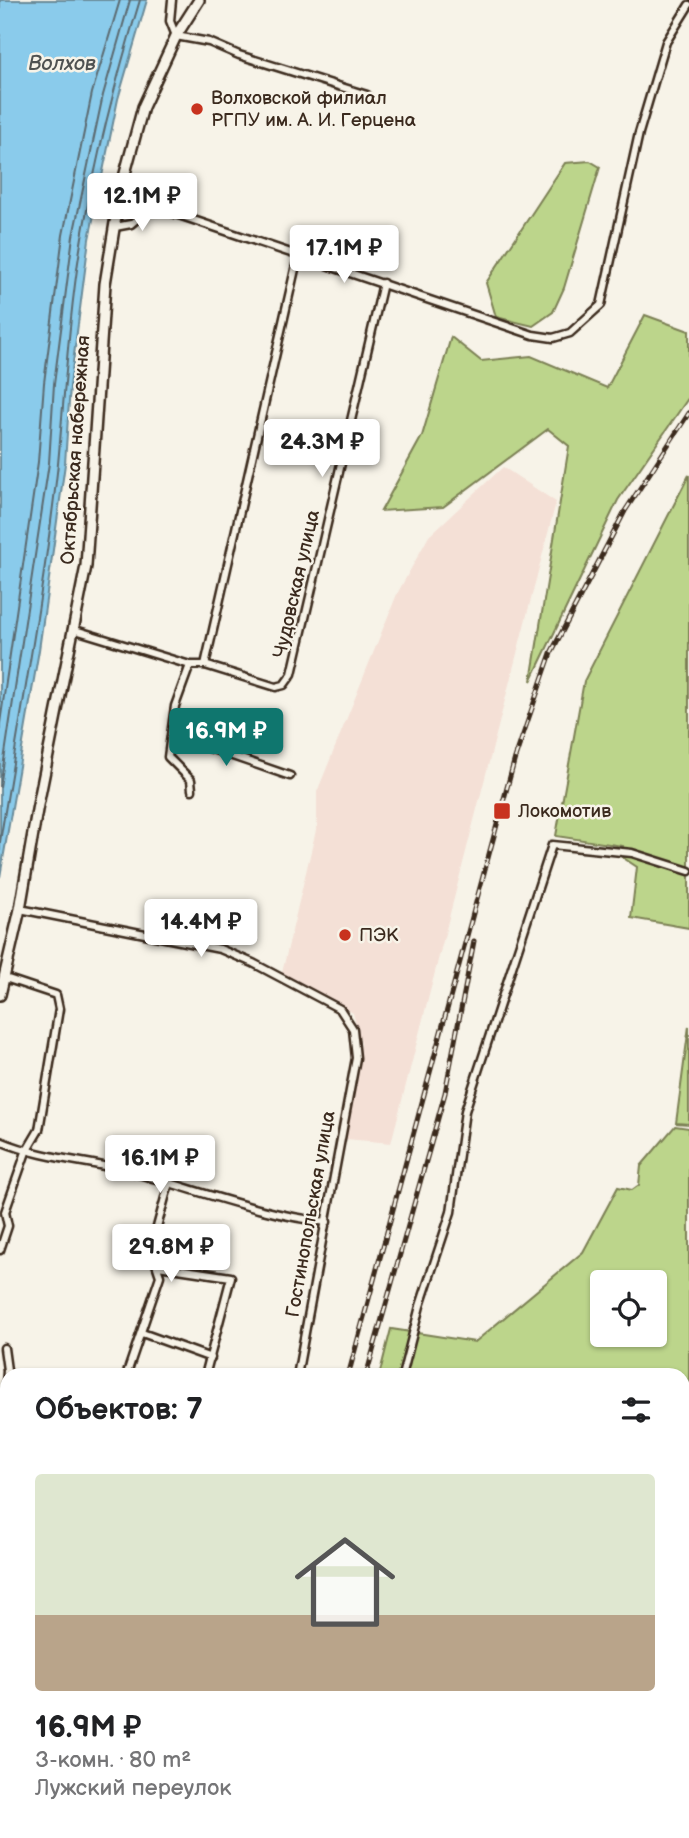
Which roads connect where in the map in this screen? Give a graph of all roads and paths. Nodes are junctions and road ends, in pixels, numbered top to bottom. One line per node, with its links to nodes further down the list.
1 (172, 0): 4 (street)
2 (199, 0): 4 (main road, Октябрьская набережная)
3 (689, 5): 10 (street)
4 (176, 36): 5 (street); 6 (main road, Октябрьская набережная)
5 (367, 95)
6 (120, 192): 7 (street); 8 (main road, Октябрьская набережная)
7 (152, 206): 8 (street); 9 (street)
8 (115, 227): 11 (main road, Октябрьская набережная)
9 (298, 256): 10 (street); 12 (street)
10 (383, 283): 12 (street, Чудовская улица)
11 (72, 629): 13 (street); 18 (main road, Октябрьская набережная)
12 (205, 664): 13 (street)
13 (190, 665): 14 (street)
14 (172, 735): 15 (street); 16 (street)
15 (290, 776)
16 (192, 790)
17 (689, 871): 34 (street)
18 (20, 909): 19 (main road, Октябрьская набережная); 24 (street, Гостинопольская улица)
19 (5, 978): 20 (main road, Октябрьская набережная); 22 (street)
20 (0, 995)
21 (0, 1141): 22 (street)
22 (26, 1152): 23 (street); 25 (street)
23 (169, 1183): 24 (street); 26 (street)
24 (327, 1222): 33 (street, Гостинопольская улица)
25 (0, 1250)
26 (158, 1266): 27 (street); 29 (street)
27 (142, 1333): 29 (street); 31 (street)
28 (4, 1348): 30 (street)
29 (211, 1358): 32 (street)
30 (4, 1368)
31 (129, 1368)
32 (208, 1368)
33 (299, 1368)
34 (404, 1368)

